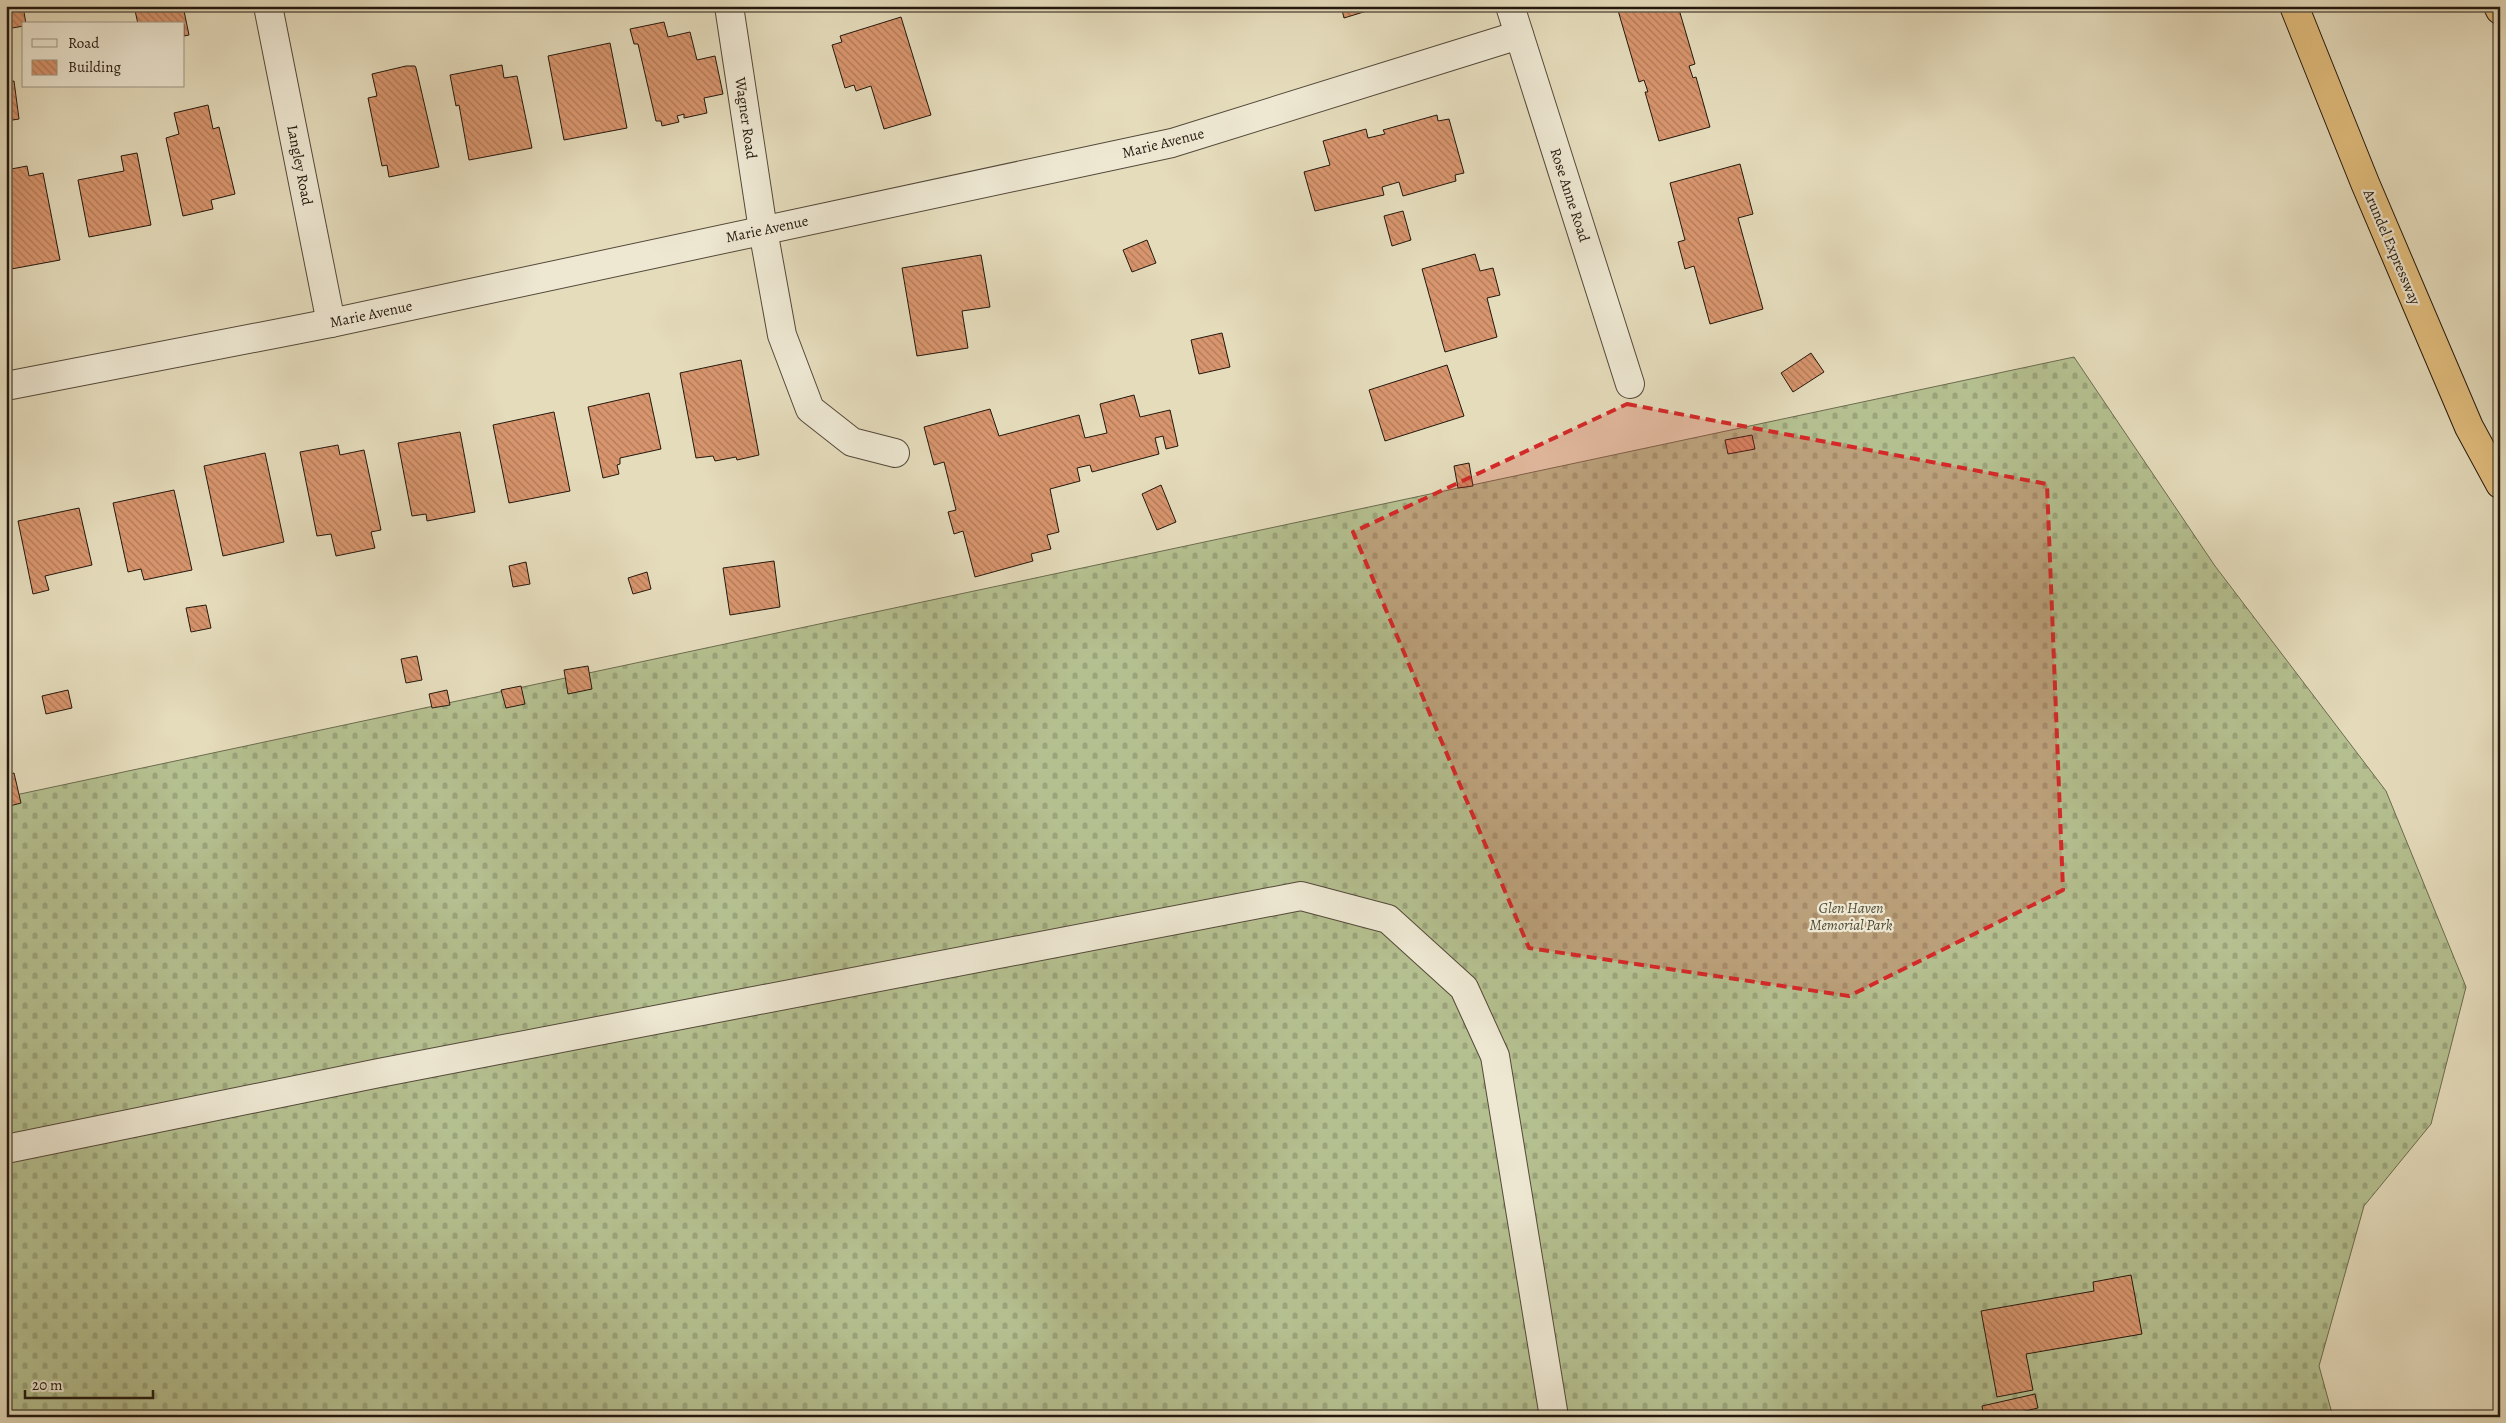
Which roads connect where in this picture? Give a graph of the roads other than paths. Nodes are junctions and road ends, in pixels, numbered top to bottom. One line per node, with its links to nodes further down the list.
1 (268, 6): 9 (street, Langley Road)
2 (729, 6): 8 (street, Wagner Road)
3 (1510, 6): 7 (street, Rose Anne Road)
4 (2294, 6): 13 (highway, Arundel Expressway)
5 (2498, 6): 6 (highway)
6 (2500, 10)
7 (1519, 35): 8 (street, Marie Avenue); 10 (street, Rose Anne Road)
8 (763, 230): 9 (street, Marie Avenue); 12 (street, Wagner Road)
9 (331, 323): 11 (street, Marie Avenue)
10 (1630, 384)
11 (6, 386)
12 (895, 453)
13 (2500, 484)
14 (6, 1149): 15 (street)
15 (1554, 1417)

